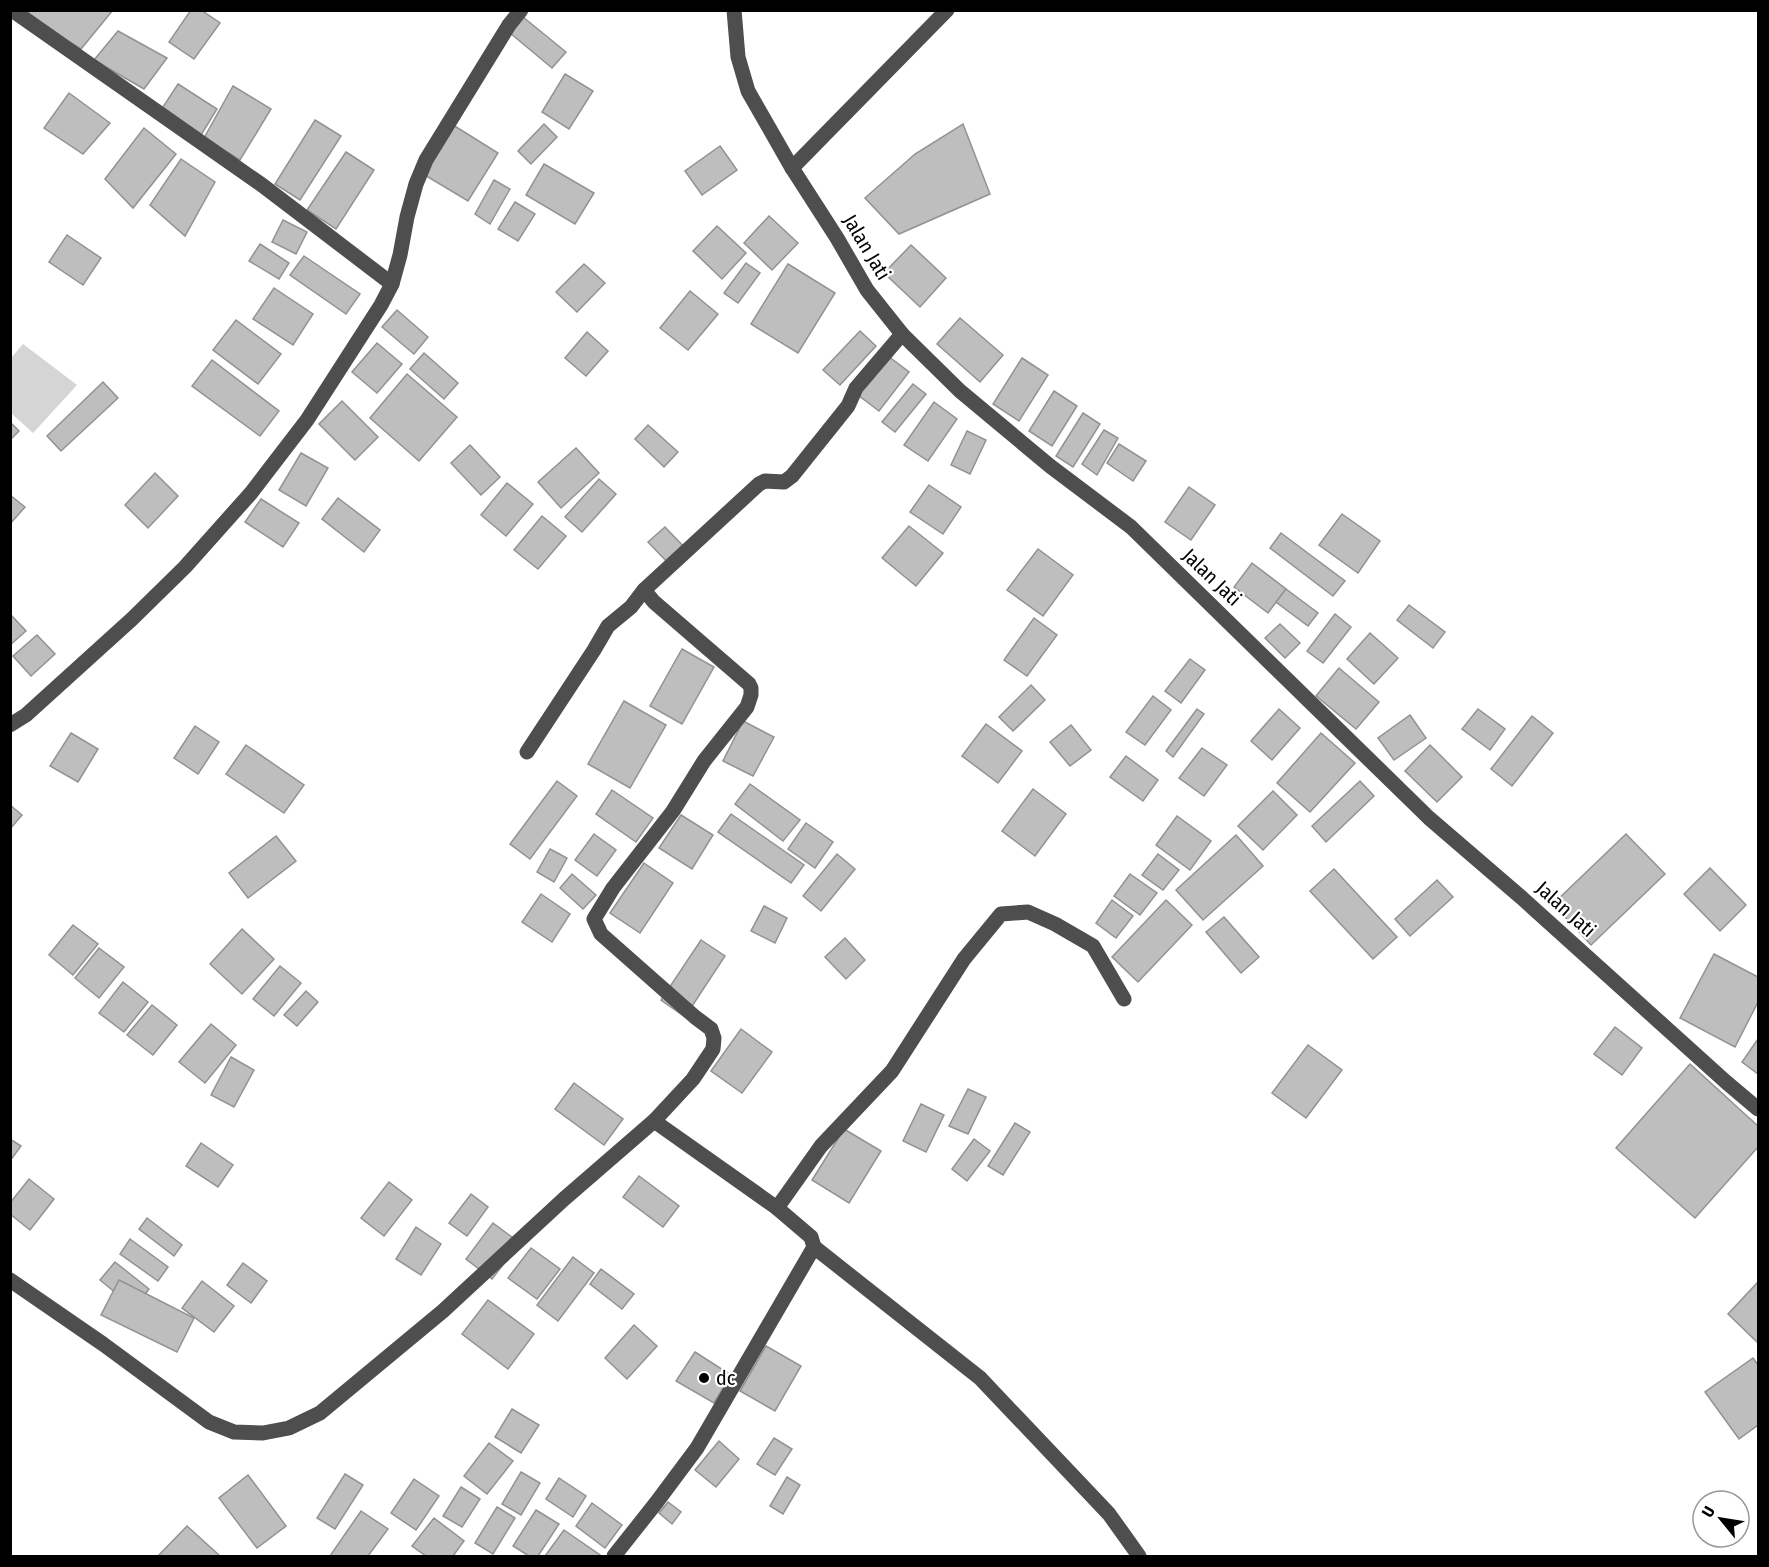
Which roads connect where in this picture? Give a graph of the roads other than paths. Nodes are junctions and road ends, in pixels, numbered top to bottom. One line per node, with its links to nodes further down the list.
1 (12, 10): 6 (street)
2 (520, 10): 6 (street)
3 (734, 10): 5 (street, Jalan Jati)
4 (947, 10): 5 (street)
5 (792, 168): 7 (street, Jalan Jati)
6 (392, 284): 9 (street)
7 (902, 334): 8 (street); 12 (street, Jalan Jati)
8 (644, 591): 10 (street); 13 (street)
9 (10, 725)
10 (527, 752)
11 (1124, 999): 14 (street)
12 (1758, 1109)
13 (654, 1121): 14 (street); 16 (street)
14 (777, 1208): 15 (street)
15 (814, 1247): 17 (street); 18 (street)
16 (10, 1280)
17 (614, 1557)
18 (1139, 1557)

